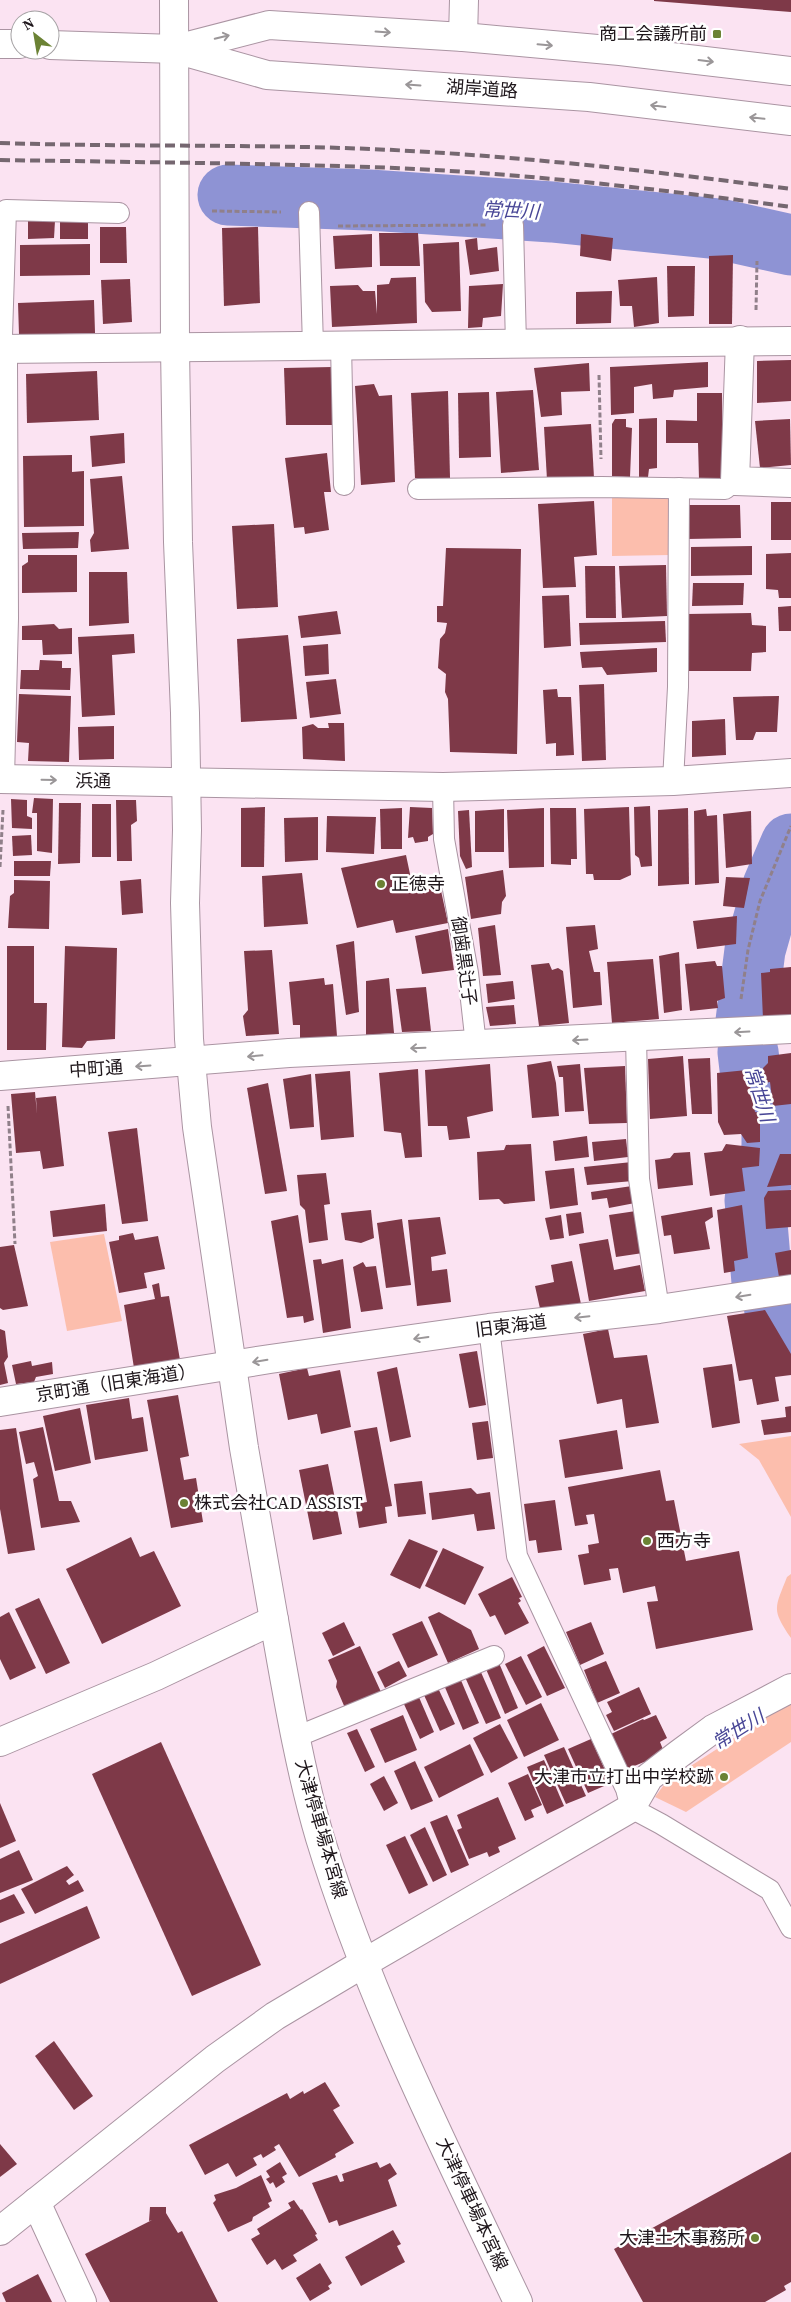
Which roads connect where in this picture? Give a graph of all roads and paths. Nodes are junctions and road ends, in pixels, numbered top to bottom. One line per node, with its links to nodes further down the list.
1 (174, 0): 5 (street, 大津停車場本宮線)
2 (464, 0): 3 (street)
3 (464, 37): 5 (street, 湖岸道路, one-way to 3); 6 (street, 湖岸道路, one-way to 6)
4 (60, 45): 5 (street, 湖岸道路)
5 (174, 49): 7 (street, 湖岸道路, one-way to 5); 19 (street, 大津停車場本宮線)
6 (791, 71)
7 (791, 121)
8 (212, 211): 10 (path)
9 (119, 213): 20 (lane)
10 (310, 219): 11 (path); 18 (lane)
11 (513, 225): 16 (lane)
12 (757, 260): 13 (path)
13 (748, 340): 14 (street); 15 (street); 21 (street)
14 (791, 341)
15 (598, 343): 16 (street); 24 (path)
16 (516, 344): 17 (street)
17 (341, 345): 18 (street); 23 (lane)
18 (314, 346): 19 (street)
19 (175, 347): 20 (street); 30 (street, 大津停車場本宮線)
20 (2, 349): 28 (lane)
21 (735, 482): 22 (street); 25 (lane)
22 (791, 483)
23 (344, 485)
24 (602, 487): 25 (lane); 26 (lane)
25 (678, 488): 29 (lane)
26 (418, 489)
27 (791, 773): 29 (street, 浜通)
28 (2, 779): 30 (street, 浜通, one-way to 30); 33 (path)
29 (673, 781): 31 (street, 浜通)
30 (186, 783): 31 (street, 浜通); 38 (street, 大津停車場本宮線)
31 (443, 788): 37 (lane, 御歯黒辻子)
32 (791, 826): 35 (path)
33 (0, 867)
34 (791, 1029): 35 (street, 中町通, one-way to 35)
35 (739, 1032): 36 (street, 中町通)
36 (636, 1037): 37 (street, 中町通, one-way to 37); 42 (lane)
37 (476, 1045): 38 (street, 中町通, one-way to 38)
38 (191, 1062): 39 (street, 中町通, one-way to 39); 44 (street, 大津停車場本宮線)
39 (4, 1076): 40 (path)
40 (15, 1244)
41 (791, 1289): 42 (street, 旧東海道, one-way to 42)
42 (660, 1308): 43 (street, 旧東海道, one-way to 43)
43 (489, 1328): 44 (street, 旧東海道, one-way to 44); 51 (lane)
44 (232, 1365): 45 (street, 京町通（旧東海道）); 46 (street, 大津停車場本宮線)
45 (0, 1402)
46 (274, 1620): 49 (street, 大津停車場本宮線); 50 (street)
47 (494, 1656): 49 (lane)
48 (791, 1688): 51 (street)
49 (296, 1737): 53 (street, 大津停車場本宮線)
50 (0, 1742)
51 (631, 1808): 52 (lane); 53 (street)
52 (791, 1928)
53 (364, 1963): 54 (street); 57 (street, 大津停車場本宮線)
54 (36, 2202): 55 (street); 56 (street)
55 (0, 2231)
56 (82, 2302)
57 (518, 2302)

